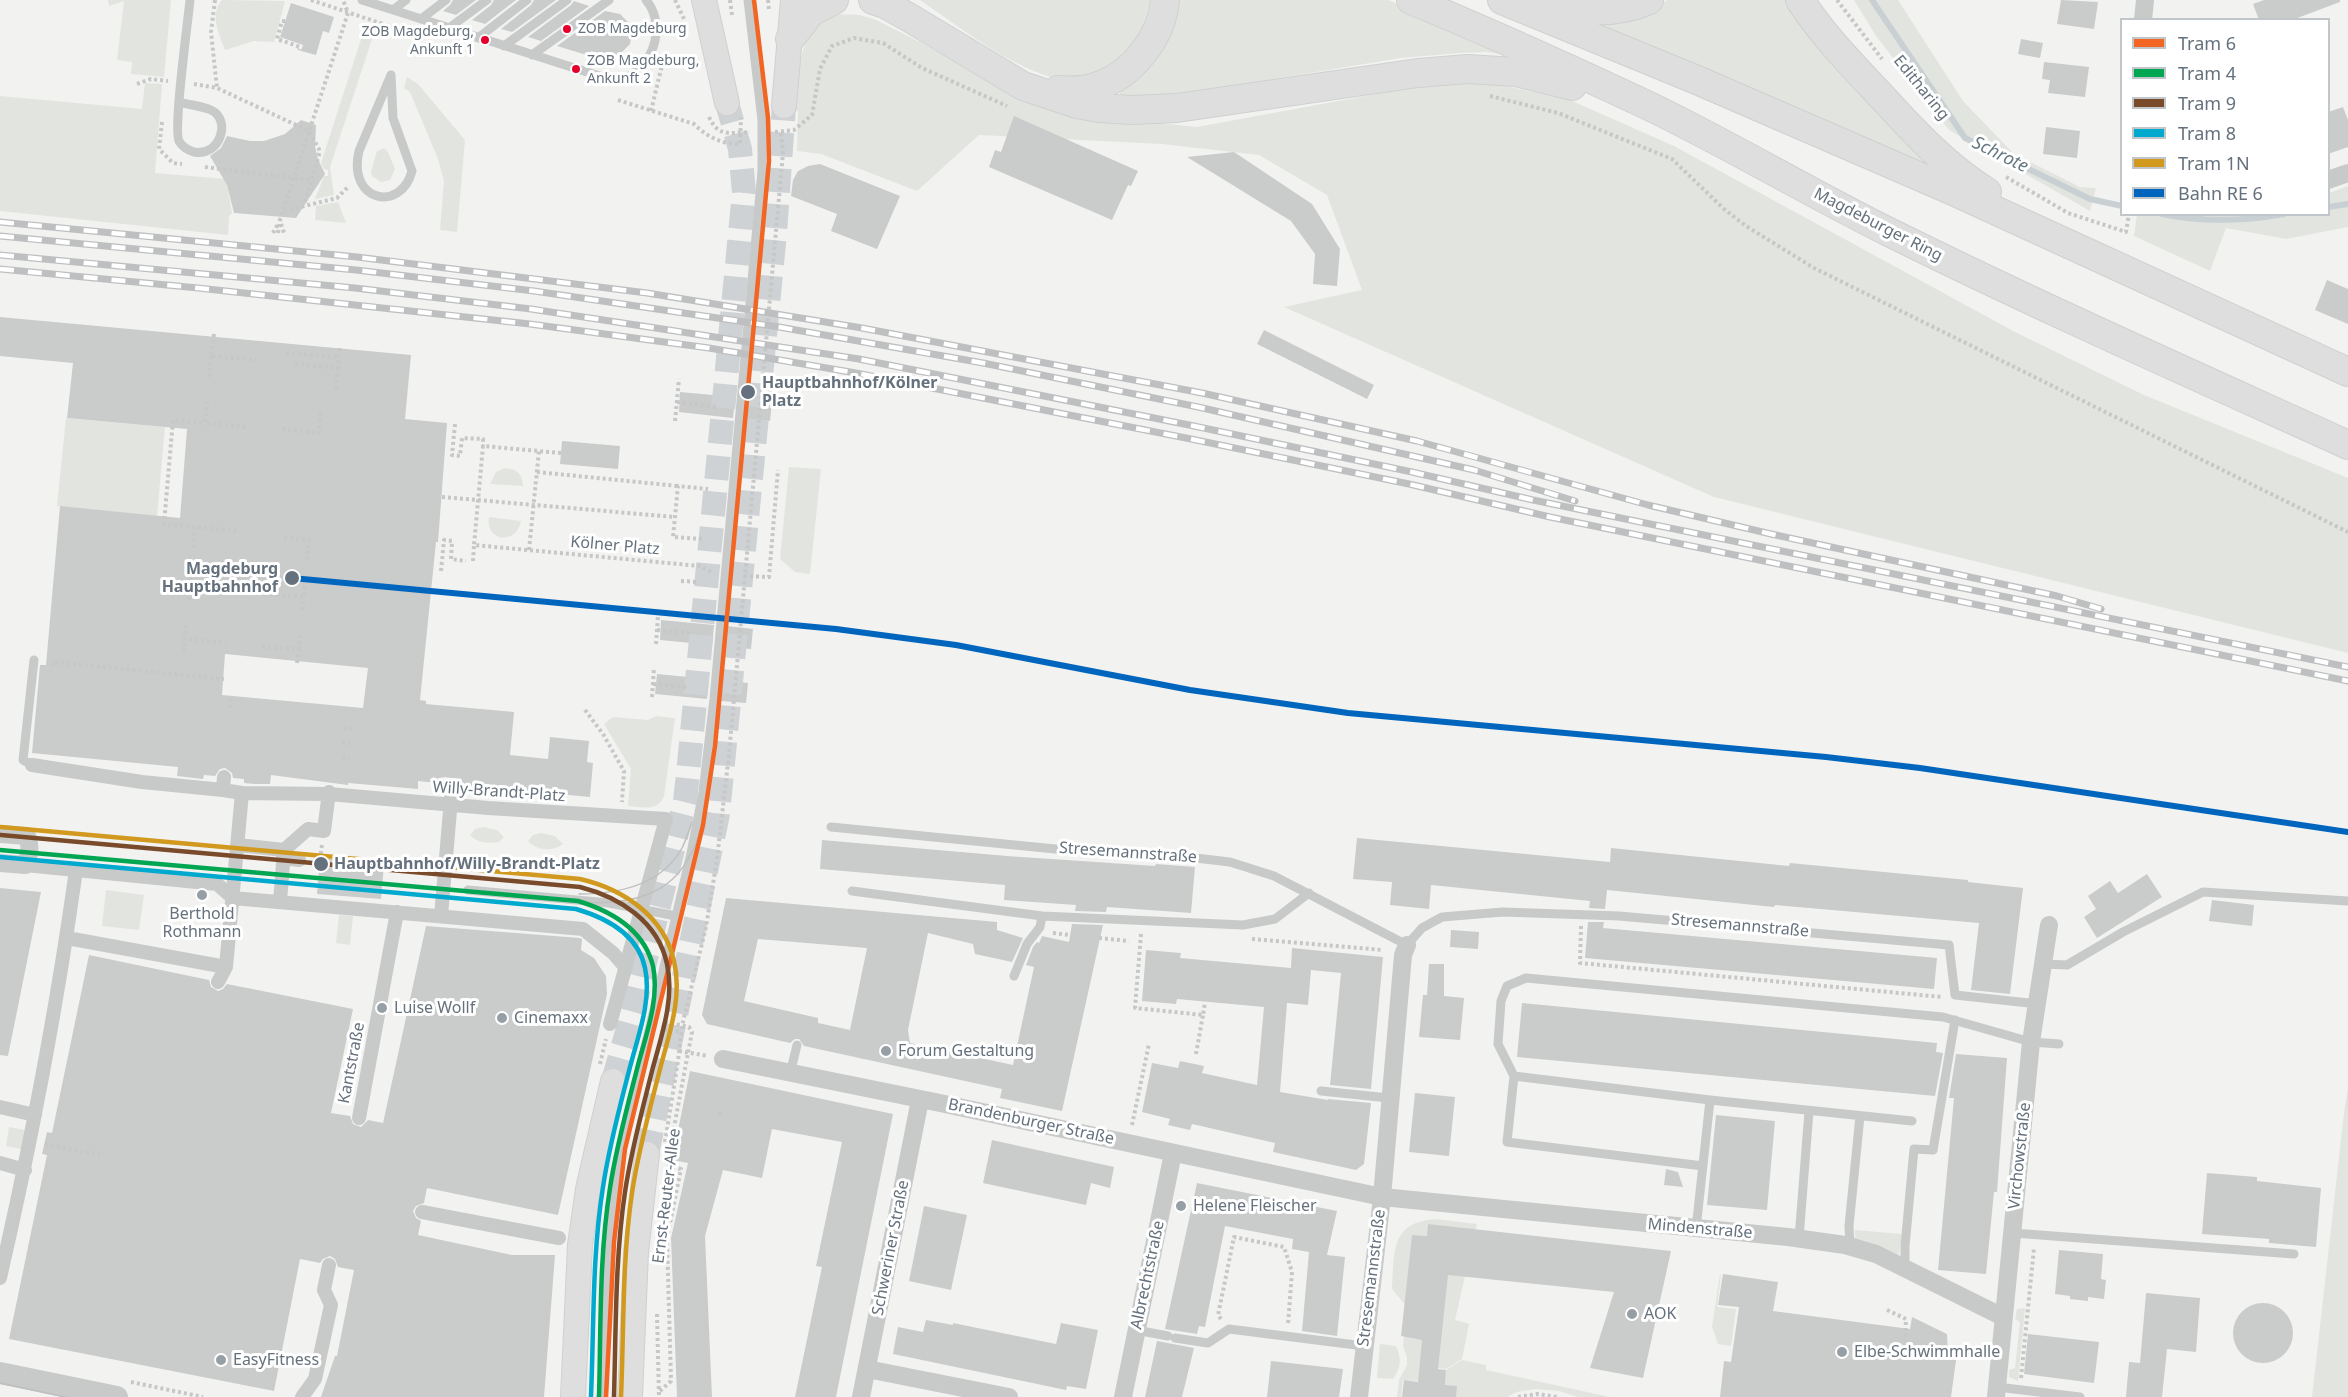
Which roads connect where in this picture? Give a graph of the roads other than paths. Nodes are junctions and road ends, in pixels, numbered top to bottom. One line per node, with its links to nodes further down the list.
1 (190, 0): 31 (lane)
2 (362, 0): 22 (lane)
3 (406, 0): 22 (lane)
4 (446, 0): 24 (lane)
5 (487, 0): 25 (lane)
6 (527, 0): 26 (lane)
7 (567, 0): 28 (lane)
8 (609, 0): 29 (lane)
9 (645, 0): 29 (lane)
10 (704, 0): 34 (main road)
11 (748, 0): 66 (lane)
12 (793, 0): 27 (main road)
13 (834, 0): 27 (highway)
14 (873, 0): 30 (highway)
15 (1166, 0): 30 (highway)
16 (1411, 0): 33 (highway, Magdeburger Ring)
17 (1502, 0): 38 (highway)
18 (1539, 0): 19 (highway)
19 (1649, 0)
20 (1800, 0): 38 (highway)
21 (2145, 0): 23 (street)
22 (393, 10): 24 (lane)
23 (2143, 18)
24 (421, 19): 25 (lane)
25 (449, 28): 26 (lane)
26 (478, 38): 28 (lane)
27 (790, 39): 32 (main road)
28 (504, 46): 29 (lane)
29 (532, 55)
30 (1023, 86): 33 (highway)
31 (179, 102): 31 (lane)
32 (784, 106)
33 (1650, 107): 40 (highway, Magdeburger Ring)
34 (718, 110)
35 (2348, 173): 37 (street)
36 (357, 178): 36 (lane)
37 (2330, 179)
38 (2089, 253): 39 (highway)
39 (2348, 372)
40 (2348, 444)
41 (33, 660): 42 (lane)
42 (32, 765): 44 (street, Willy-Brandt-Platz)
43 (444, 786): 46 (street)
44 (242, 793): 45 (street, Willy-Brandt-Platz); 49 (street)
45 (324, 793): 46 (street, Willy-Brandt-Platz); 50 (street)
46 (451, 805): 63 (street); 64 (street, Willy-Brandt-Platz)
47 (831, 827): 59 (lane, Stresemannstraße)
48 (0, 834): 53 (street)
49 (238, 844): 50 (street); 60 (street)
50 (283, 854): 51 (street); 55 (street)
51 (299, 860)
52 (0, 862): 53 (street)
53 (25, 865): 54 (street)
54 (76, 870): 60 (street); 69 (street)
55 (281, 887): 56 (street); 62 (street)
56 (296, 888)
57 (468, 890): 64 (lane)
58 (852, 891): 67 (lane)
59 (1309, 893): 67 (lane); 70 (lane, Stresemannstraße)
60 (233, 898): 62 (street); 72 (street)
61 (2348, 901): 71 (lane)
62 (280, 902): 65 (street)
63 (441, 906): 65 (street); 73 (street)
64 (641, 910): 66 (lane); 73 (street)
65 (398, 912): 94 (street, Kantstraße)
66 (676, 916): 123 (lane)
67 (1042, 916): 74 (lane)
68 (2049, 925): 71 (street, Virchowstraße)
69 (67, 938): 72 (street); 92 (street)
70 (1405, 948): 76 (lane, Stresemannstraße); 87 (street, Stresemannstraße)
71 (2044, 964): 76 (street, Virchowstraße)
72 (226, 967): 75 (street)
73 (626, 968): 78 (street)
74 (1014, 976)
75 (218, 982)
76 (2039, 1004): 79 (street, Virchowstraße)
77 (1955, 1020): 79 (lane); 84 (lane); 112 (lane)
78 (610, 1024)
79 (2031, 1042): 80 (lane); 106 (street, Virchowstraße)
80 (2059, 1044)
81 (797, 1045): 83 (lane)
82 (723, 1059): 83 (street, Brandenburger Straße)
83 (790, 1074): 88 (street, Brandenburger Straße)
84 (1514, 1076): 89 (lane); 101 (lane)
85 (613, 1081): 122 (main road)
86 (1321, 1091): 87 (lane)
87 (1389, 1098): 103 (street, Stresemannstraße)
88 (920, 1100): 98 (street, Brandenburger Straße); 117 (street, Schweriner Straße)
89 (1710, 1100): 91 (lane); 101 (lane)
90 (0, 1107): 92 (street)
91 (1809, 1111): 93 (lane); 108 (lane)
92 (35, 1115): 96 (street)
93 (1860, 1116): 95 (lane); 109 (lane)
94 (358, 1118)
95 (1912, 1121)
96 (30, 1141): 97 (street); 102 (street)
97 (45, 1144)
98 (1173, 1152): 103 (street, Brandenburger Straße); 115 (street, Albrechtstraße)
99 (657, 1160): 124 (main road, Ernst-Reuter-Allee)
100 (0, 1163): 102 (street)
101 (1703, 1166): 105 (lane)
102 (25, 1170): 113 (street)
103 (1382, 1197): 105 (street, Mindenstraße); 116 (street, Stresemannstraße)
104 (422, 1212): 107 (street)
105 (1696, 1229): 108 (street, Mindenstraße)
106 (2013, 1233): 110 (lane); 114 (street, Virchowstraße)
107 (559, 1238)
108 (1799, 1238): 109 (street, Mindenstraße)
109 (1850, 1246): 112 (street, Mindenstraße)
110 (2294, 1254)
111 (329, 1265): 121 (street)
112 (1905, 1268): 114 (street, Mindenstraße)
113 (0, 1278)
114 (2003, 1317): 119 (street, Virchowstraße)
115 (1136, 1330): 116 (lane); 127 (street, Albrechtstraße)
116 (1364, 1346): 128 (street, Stresemannstraße)
117 (867, 1369): 125 (street, Schweriner Straße); 126 (street)
118 (0, 1373): 120 (street)
119 (1996, 1392): 129 (lane, Virchowstraße)
120 (117, 1397)
121 (302, 1397)
122 (573, 1397)
123 (602, 1397)
124 (630, 1397)
125 (861, 1397)
126 (1010, 1397)
127 (1123, 1397)
128 (1359, 1397)
129 (2080, 1397)

